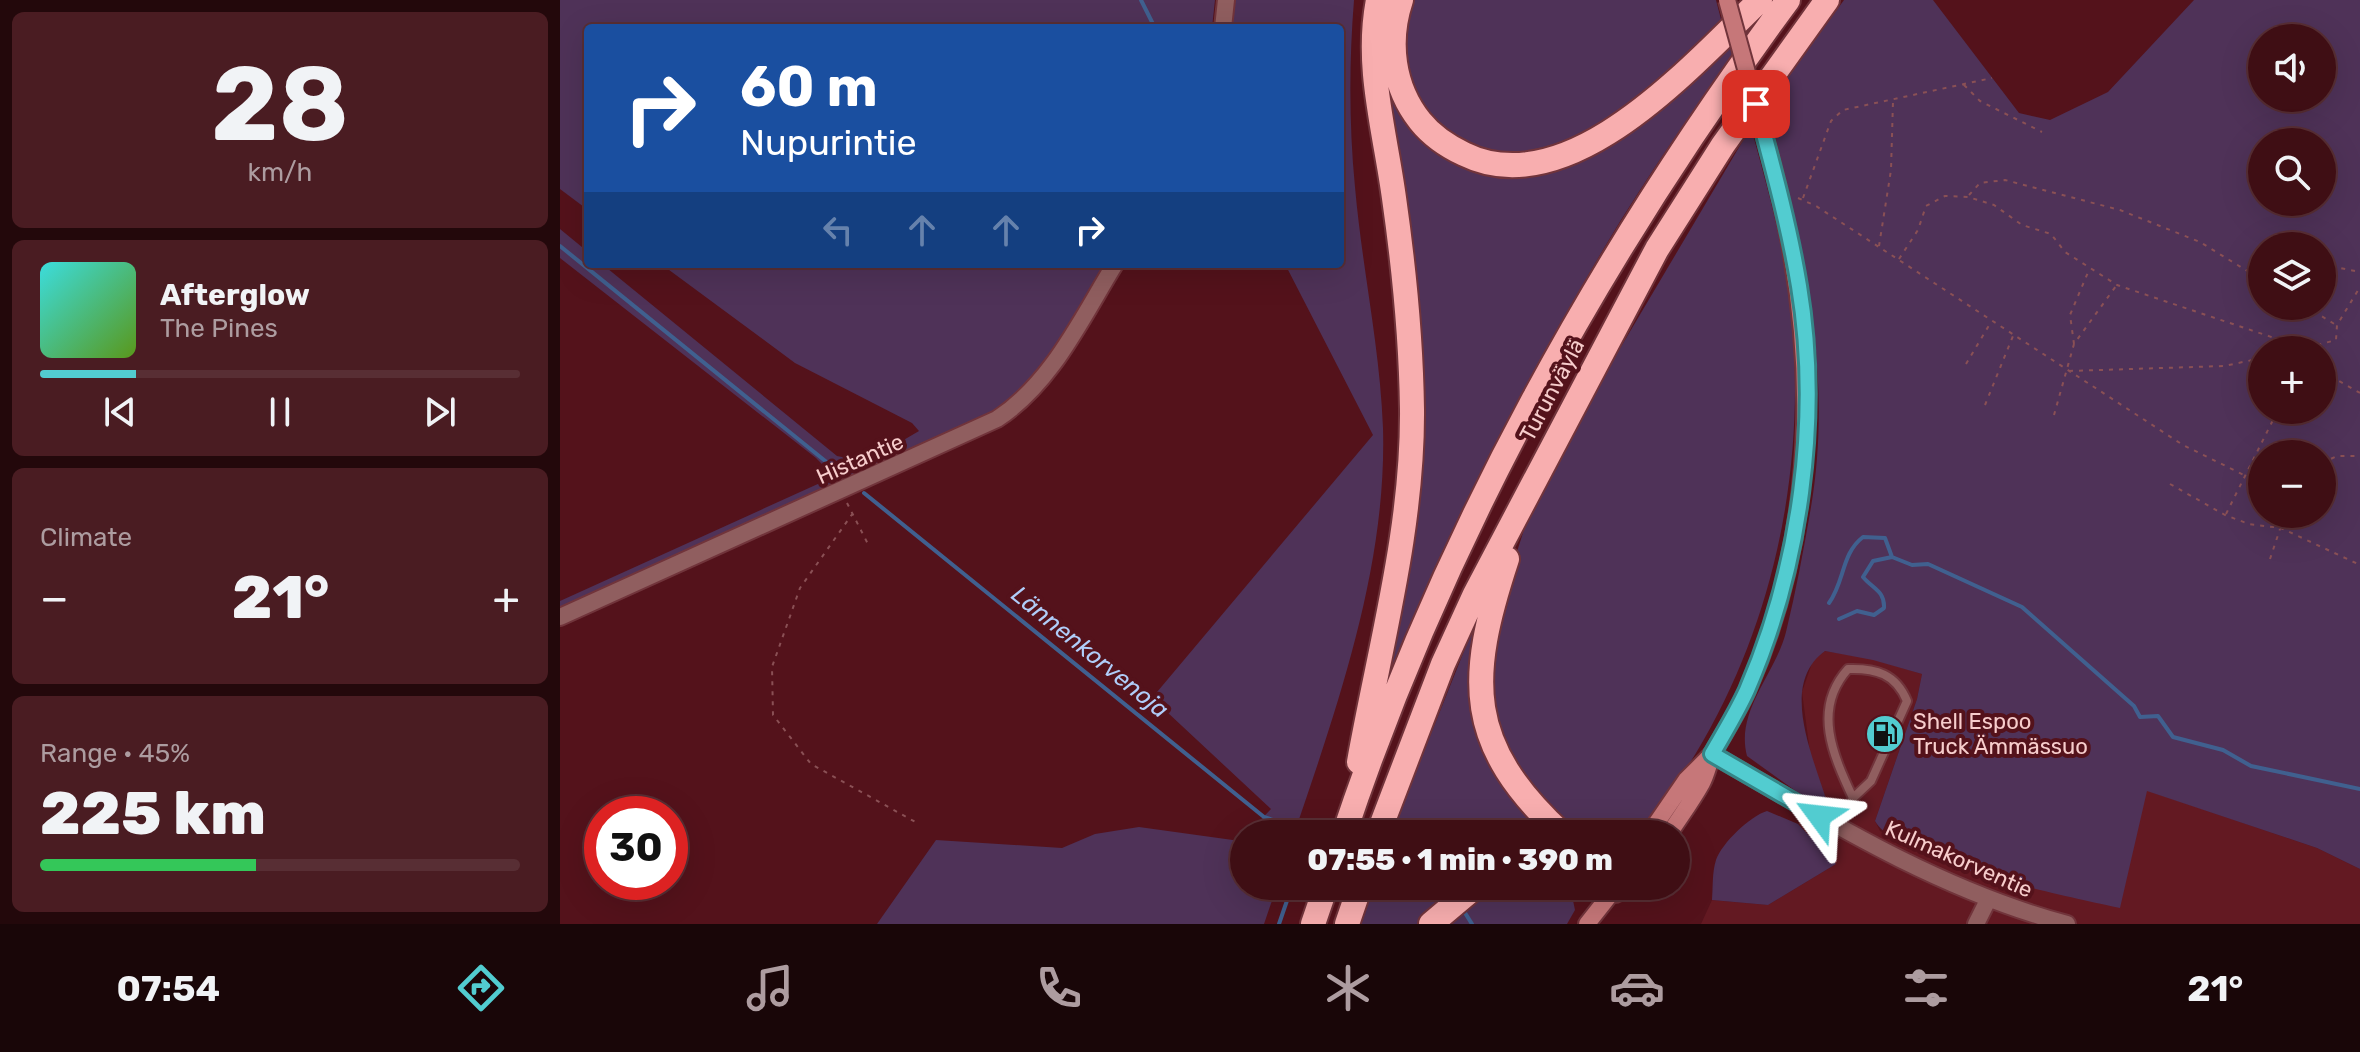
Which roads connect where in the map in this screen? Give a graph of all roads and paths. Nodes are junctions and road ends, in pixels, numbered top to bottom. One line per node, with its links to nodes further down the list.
1 (1226, 0): 8 (street)
2 (1378, 0): 57 (highway)
3 (1401, 0): 5 (highway)
4 (1727, 0): 13 (main road, bridge)
5 (1760, 0)
6 (1788, 0): 58 (highway, Turunväylä)
7 (1827, 0): 45 (highway, Turunväylä)
8 (1223, 24)
9 (1992, 78): 10 (path)
10 (1963, 84): 11 (path); 12 (path)
11 (1893, 99): 15 (path); 16 (path)
12 (2042, 132)
13 (1781, 195): 15 (path); 55 (main road)
14 (1968, 197): 17 (path); 20 (path); 21 (path)
15 (1802, 199): 16 (path)
16 (1879, 247): 17 (path)
17 (1898, 260): 26 (path)
18 (2336, 267): 22 (path)
19 (1112, 268): 44 (street, Histantie)
20 (2090, 269): 23 (path); 31 (path)
21 (2248, 271)
22 (2360, 272)
23 (2117, 285): 29 (path); 31 (path)
24 (2360, 287): 27 (path)
25 (2329, 320): 27 (path)
26 (1992, 321): 28 (path); 33 (path)
27 (2337, 325): 30 (path)
28 (2013, 335): 34 (path); 37 (path)
29 (2270, 336)
30 (2336, 340)
31 (2074, 344): 34 (path)
32 (2248, 361): 34 (path)
33 (1966, 364)
34 (2068, 371): 38 (path); 42 (path)
35 (2336, 379): 36 (path)
36 (2360, 393)
37 (1985, 405)
38 (2054, 415)
39 (2271, 424): 42 (path)
40 (2336, 456): 41 (path)
41 (2360, 456)
42 (2246, 476): 47 (path)
43 (2170, 484): 47 (path)
44 (841, 491): 46 (path); 54 (street, Histantie)
45 (1517, 511): 59 (highway, Turunväylä); 60 (highway)
46 (853, 513): 50 (path); 63 (path)
47 (2225, 515): 48 (path)
48 (2248, 524)
49 (2281, 528): 51 (path); 53 (path)
50 (869, 546)
51 (2270, 559)
52 (2360, 560): 53 (path)
53 (2359, 565)
54 (560, 617)
55 (1712, 754): 61 (main road); 62 (main road); 64 (street, Kulmakorventie)
56 (1853, 798): 56 (lane); 64 (lane)
57 (1347, 820)
58 (1348, 820)
59 (1383, 820)
60 (1547, 820)
61 (1659, 820)
62 (1678, 820)
63 (919, 824)
64 (1839, 826): 69 (street, Kulmakorventie)
65 (1321, 900): 70 (highway)
66 (1355, 900): 71 (highway)
67 (1459, 900): 72 (highway)
68 (1604, 900): 73 (main road)
69 (1988, 900): 74 (street); 75 (street, Kulmakorventie)
70 (1313, 924)
71 (1347, 924)
72 (1431, 924)
73 (1587, 924)
74 (1976, 924)
75 (2067, 924)

